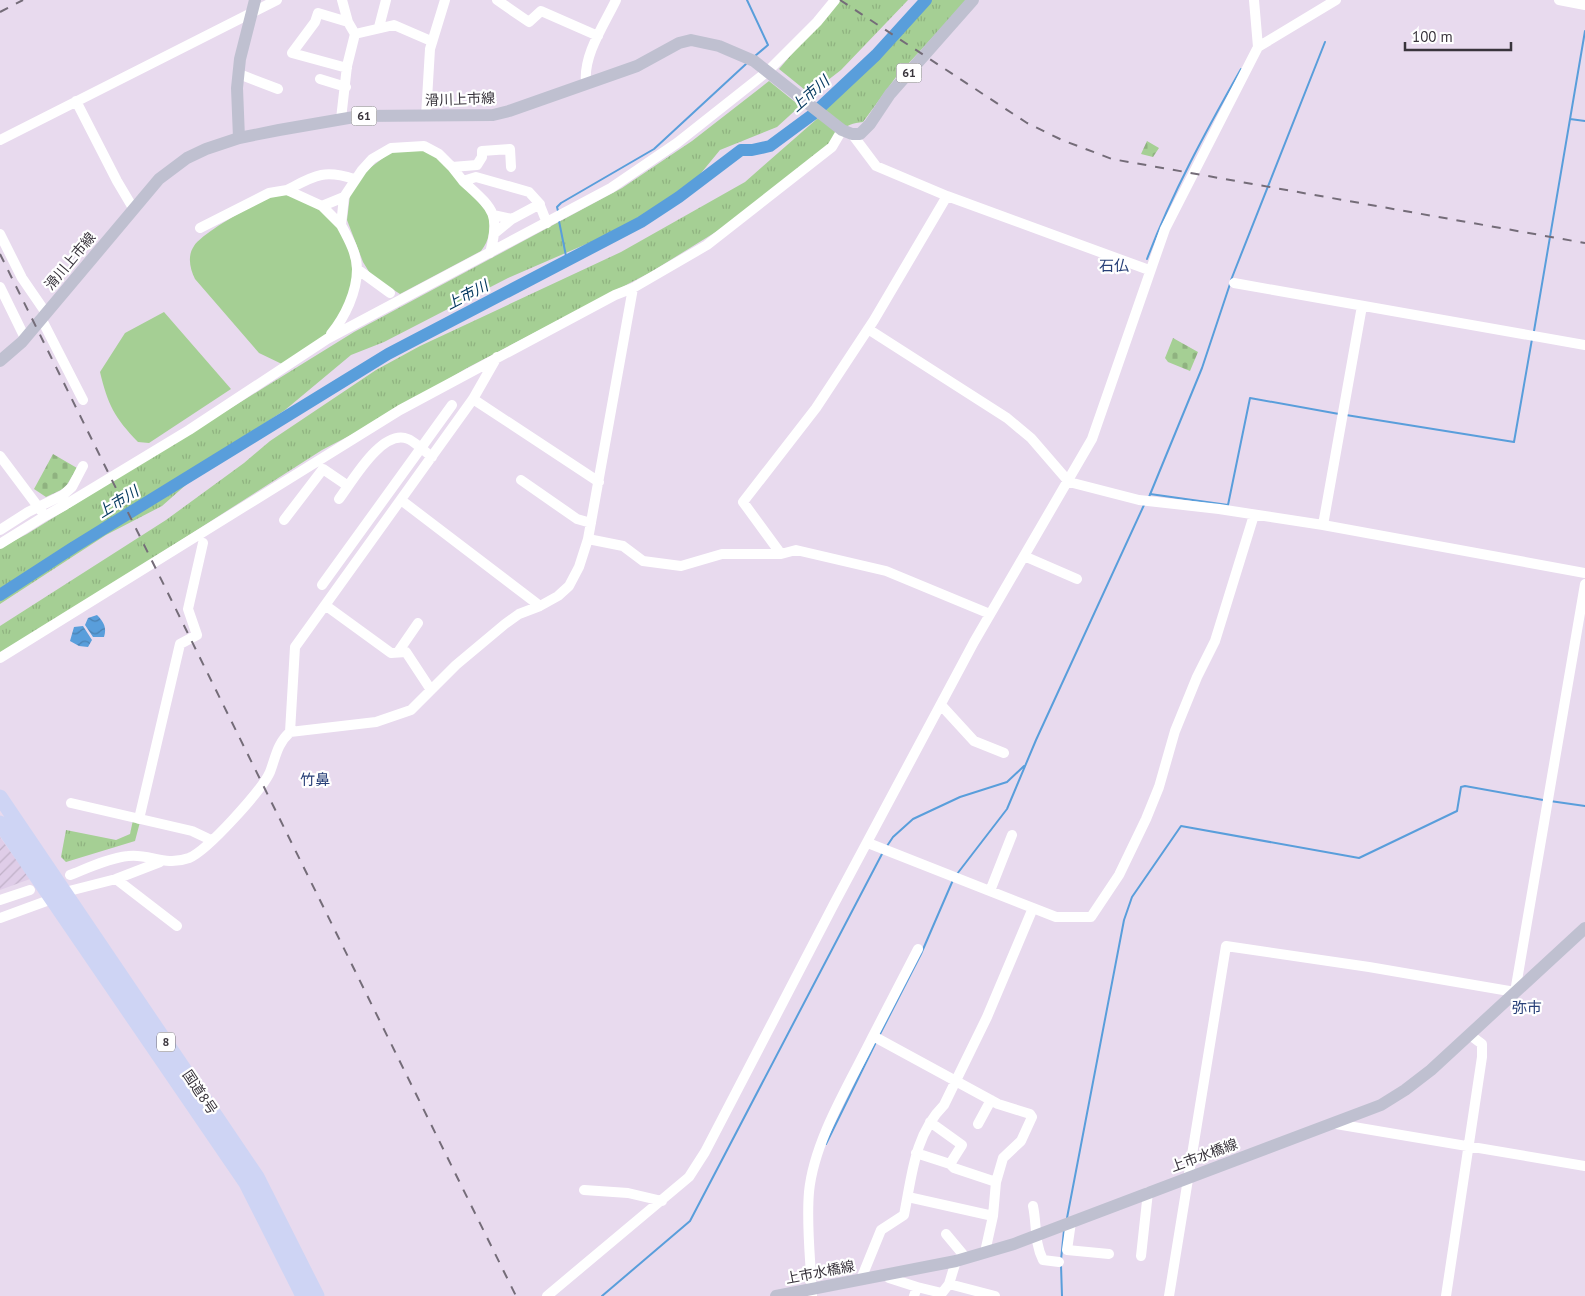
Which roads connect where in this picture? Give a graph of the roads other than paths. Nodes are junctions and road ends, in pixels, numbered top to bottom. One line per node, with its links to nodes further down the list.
1 (255, 0): 14 (main road)
2 (277, 0): 14 (street)
3 (342, 0): 15 (street)
4 (386, 0): 16 (street)
5 (444, 0): 19 (street)
6 (497, 0): 18 (street)
7 (616, 0): 18 (street)
8 (835, 0): 22 (street)
9 (973, 0): 31 (main road, 61)
10 (1254, 0): 20 (street)
11 (1336, 0): 20 (street)
12 (1559, 0): 13 (street)
13 (1585, 5)
14 (251, 13): 23 (main road); 28 (street)
15 (348, 22): 17 (street); 21 (street)
16 (379, 27): 17 (street); 19 (street)
17 (355, 34): 21 (street)
18 (598, 36): 25 (street)
19 (431, 41): 29 (street)
20 (1258, 47): 53 (street)
21 (347, 68): 26 (street)
22 (768, 71): 25 (main road, 滑川上市線 / 61); 31 (main road, 滑川上市線 / 61); 46 (street)
23 (239, 74): 27 (street); 32 (main road)
24 (320, 79): 26 (street)
25 (586, 84): 29 (main road, 滑川上市線 / 61)
26 (346, 87): 30 (street)
27 (278, 89)
28 (76, 101): 33 (street); 43 (street)
29 (426, 116): 30 (main road, 滑川上市線 / 61)
30 (341, 119): 32 (main road, 滑川上市線 / 61)
31 (847, 132): 39 (street); 56 (street)
32 (239, 138): 43 (main road, 滑川上市線 / 61)
33 (0, 140)
34 (452, 167): 35 (street); 36 (street); 37 (street)
35 (511, 167)
36 (354, 179): 38 (street); 40 (street)
37 (463, 181): 41 (street); 44 (street)
38 (287, 190): 42 (street); 48 (street)
39 (947, 196): 53 (street); 60 (street)
40 (344, 197): 42 (street); 47 (street)
41 (540, 204): 45 (street); 46 (street)
42 (322, 206): 47 (street)
43 (133, 208): 59 (main road, 滑川上市線 / 61)
44 (493, 215): 45 (street); 49 (street)
45 (512, 218): 49 (street)
46 (547, 223): 51 (street)
47 (341, 225): 52 (street)
48 (200, 228)
49 (495, 233): 51 (street)
50 (0, 234): 59 (street)
51 (490, 253): 62 (street)
52 (357, 269): 57 (street); 62 (street)
53 (1149, 270): 75 (street)
54 (1234, 283): 58 (street)
55 (0, 287): 61 (street)
56 (632, 288): 64 (street); 74 (street)
57 (390, 293)
58 (1362, 306): 63 (street); 83 (street)
59 (44, 316): 61 (main road, 滑川上市線 / 61); 67 (street)
60 (868, 329): 75 (street); 88 (street)
61 (26, 338): 65 (main road, 滑川上市線 / 61)
62 (327, 339): 79 (street)
63 (1585, 345)
64 (497, 356): 66 (street); 99 (street)
65 (0, 361)
66 (473, 399): 71 (street); 74 (street)
67 (83, 400)
68 (452, 405): 69 (street)
69 (421, 448): 71 (street); 76 (street); 93 (street)
70 (0, 456): 79 (street)
71 (432, 457): 78 (street)
72 (83, 466): 79 (street)
73 (521, 480): 82 (street)
74 (599, 482): 82 (street)
75 (1069, 482): 80 (street); 89 (street)
76 (348, 486): 77 (street); 81 (street)
77 (339, 499)
78 (401, 500): 94 (street); 95 (street)
79 (42, 512): 84 (street); 87 (street)
80 (1254, 515): 83 (street); 118 (street)
81 (284, 520)
82 (591, 524): 85 (street)
83 (1323, 525): 90 (street)
84 (0, 530)
85 (588, 539): 88 (street); 95 (street)
86 (203, 543): 106 (street)
87 (0, 544)
88 (781, 554): 96 (street)
89 (1024, 556): 91 (street); 96 (street)
90 (1585, 573)
91 (1077, 580)
92 (1585, 584): 123 (street)
93 (322, 585)
94 (325, 605): 98 (street); 102 (street)
95 (540, 606): 100 (street)
96 (990, 614): 101 (street)
97 (418, 622): 98 (street)
98 (398, 652): 100 (street)
99 (0, 658)
100 (431, 690): 102 (street)
101 (940, 705): 103 (street); 110 (street)
102 (290, 732): 109 (street)
103 (1004, 753)
104 (0, 797): 116 (highway, 国道8号 / 8)
105 (71, 803): 106 (street)
106 (139, 819): 109 (street)
107 (0, 823): 116 (highway, 国道8号 / 8)
108 (1012, 835): 115 (street)
109 (211, 840): 111 (street)
110 (868, 843): 115 (street); 140 (street)
111 (160, 862): 112 (street); 113 (street)
112 (70, 875)
113 (116, 879): 116 (street); 120 (street)
114 (30, 890): 117 (street)
115 (990, 891): 118 (street)
116 (59, 896): 119 (street); 157 (highway, 国道8号 / 8); 158 (highway, 国道8号 / 8)
117 (0, 900)
118 (1033, 908): 126 (street)
119 (0, 918)
120 (177, 926)
121 (1585, 928): 123 (main road, 上市水橋線)
122 (918, 949): 125 (street)
123 (1515, 992): 124 (main road, 上市水橋線); 135 (street)
124 (1470, 1035): 130 (main road, 上市水橋線); 131 (street)
125 (873, 1036): 126 (street); 154 (street)
126 (957, 1080): 127 (street); 128 (street)
127 (990, 1100): 129 (street); 136 (street)
128 (930, 1122): 132 (street); 133 (street)
129 (978, 1124)
130 (1336, 1124): 131 (street); 135 (main road, 上市水橋線)
131 (1468, 1147): 134 (street); 163 (street)
132 (916, 1153): 133 (street); 139 (street)
133 (950, 1164): 136 (street)
134 (1585, 1166)
135 (1189, 1176): 138 (main road, 上市水橋線); 162 (street)
136 (996, 1182): 142 (street)
137 (584, 1190): 140 (street)
138 (1148, 1192): 143 (main road, 上市水橋線); 148 (street)
139 (908, 1197): 142 (street); 152 (street)
140 (662, 1200): 159 (street)
141 (1033, 1206): 145 (street)
142 (992, 1216): 146 (street)
143 (1071, 1222): 145 (main road, 上市水橋線); 147 (street)
144 (946, 1234): 149 (street)
145 (1035, 1236): 146 (main road, 上市水橋線); 150 (street)
146 (985, 1252): 149 (main road, 上市水橋線)
147 (1109, 1254)
148 (1141, 1256)
149 (961, 1259): 151 (main road, 上市水橋線); 153 (street)
150 (1059, 1262)
151 (885, 1274): 152 (main road, 上市水橋線); 155 (street)
152 (861, 1279): 154 (main road, 上市水橋線)
153 (949, 1284): 156 (street); 161 (street)
154 (812, 1292): 160 (main road, 上市水橋線)
155 (915, 1292): 156 (street)
156 (941, 1294)
157 (303, 1296)
158 (317, 1296)
159 (547, 1296)
160 (776, 1296)
161 (995, 1296)
162 (1169, 1296)
163 (1446, 1296)

